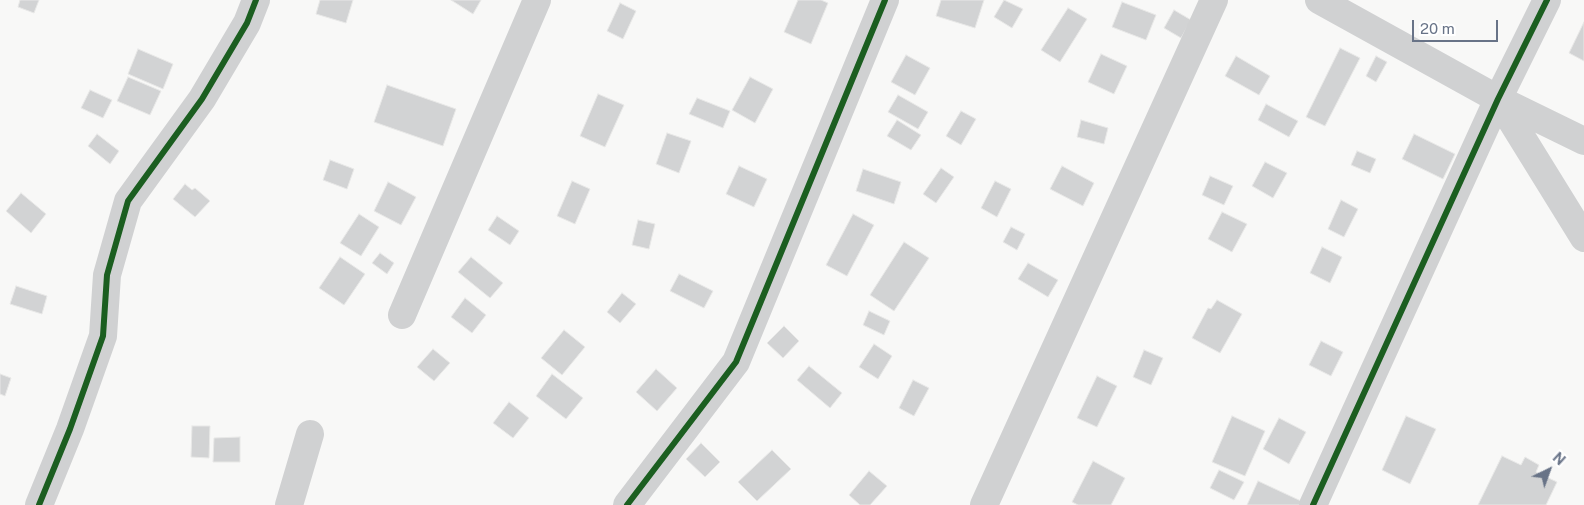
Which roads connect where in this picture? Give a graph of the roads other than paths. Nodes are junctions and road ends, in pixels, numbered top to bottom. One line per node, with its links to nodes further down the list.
1 (256, 0): 12 (street)
2 (537, 0): 10 (street)
3 (885, 0): 14 (street)
4 (1214, 0): 15 (street)
5 (1319, 0): 7 (street)
6 (1547, 0): 7 (street)
7 (1498, 99): 8 (street); 9 (street); 16 (street)
8 (1584, 141)
9 (1584, 238)
10 (402, 315)
11 (310, 434): 13 (street)
12 (39, 505)
13 (289, 505)
14 (627, 505)
15 (984, 505)
16 (1312, 505)

